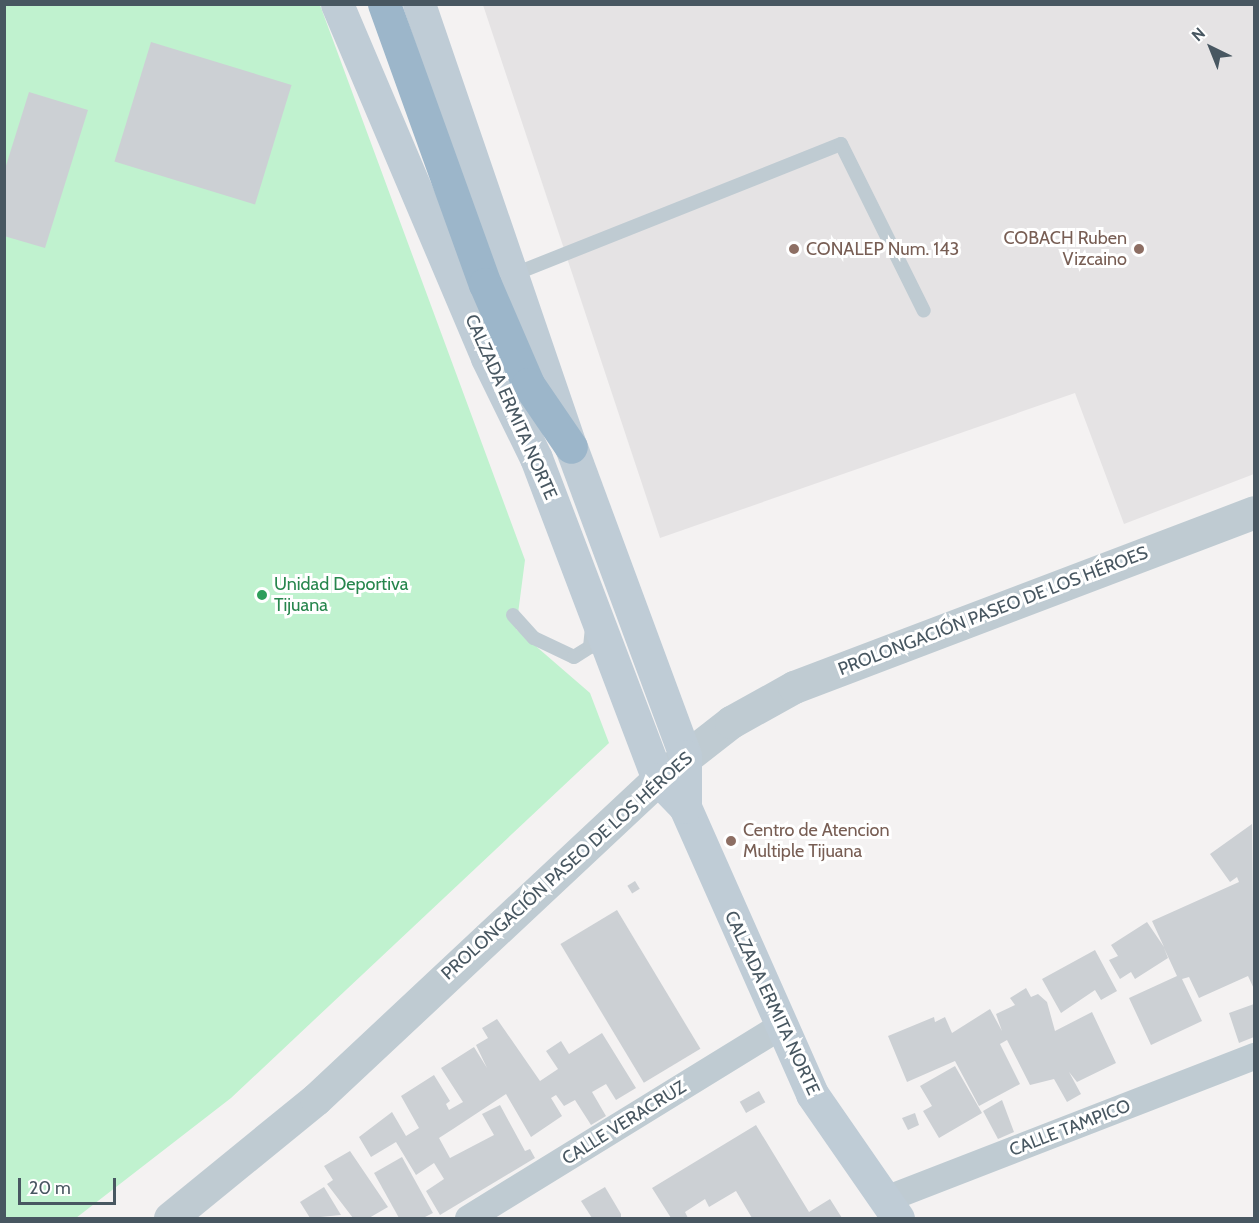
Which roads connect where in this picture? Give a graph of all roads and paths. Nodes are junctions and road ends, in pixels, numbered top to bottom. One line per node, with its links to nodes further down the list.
1 (337, 4): 8 (main road, CALZADA ERMITA NORTE)
2 (384, 4): 4 (highway)
3 (419, 4): 4 (main road)
4 (498, 280): 5 (lane); 6 (highway)
5 (924, 311)
6 (571, 447): 10 (main road, CALZADA ERMITA NORTE)
7 (1254, 512): 10 (street, PROLONGACIÓN PASEO DE LOS HÉROES)
8 (595, 605): 9 (lane); 11 (main road, CALZADA ERMITA NORTE)
9 (513, 615)
10 (685, 756): 11 (street, PROLONGACIÓN PASEO DE LOS HÉROES); 12 (main road, CALZADA ERMITA NORTE)
11 (658, 779): 12 (main road, CALZADA ERMITA NORTE); 16 (street, PROLONGACIÓN PASEO DE LOS HÉROES)
12 (685, 807): 13 (main road, CALZADA ERMITA NORTE)
13 (779, 1027): 15 (main road, CALZADA ERMITA NORTE); 17 (street, CALLE VERACRUZ)
14 (1254, 1056): 15 (street, CALLE TAMPICO)
15 (891, 1209)
16 (170, 1218)
17 (468, 1218)

